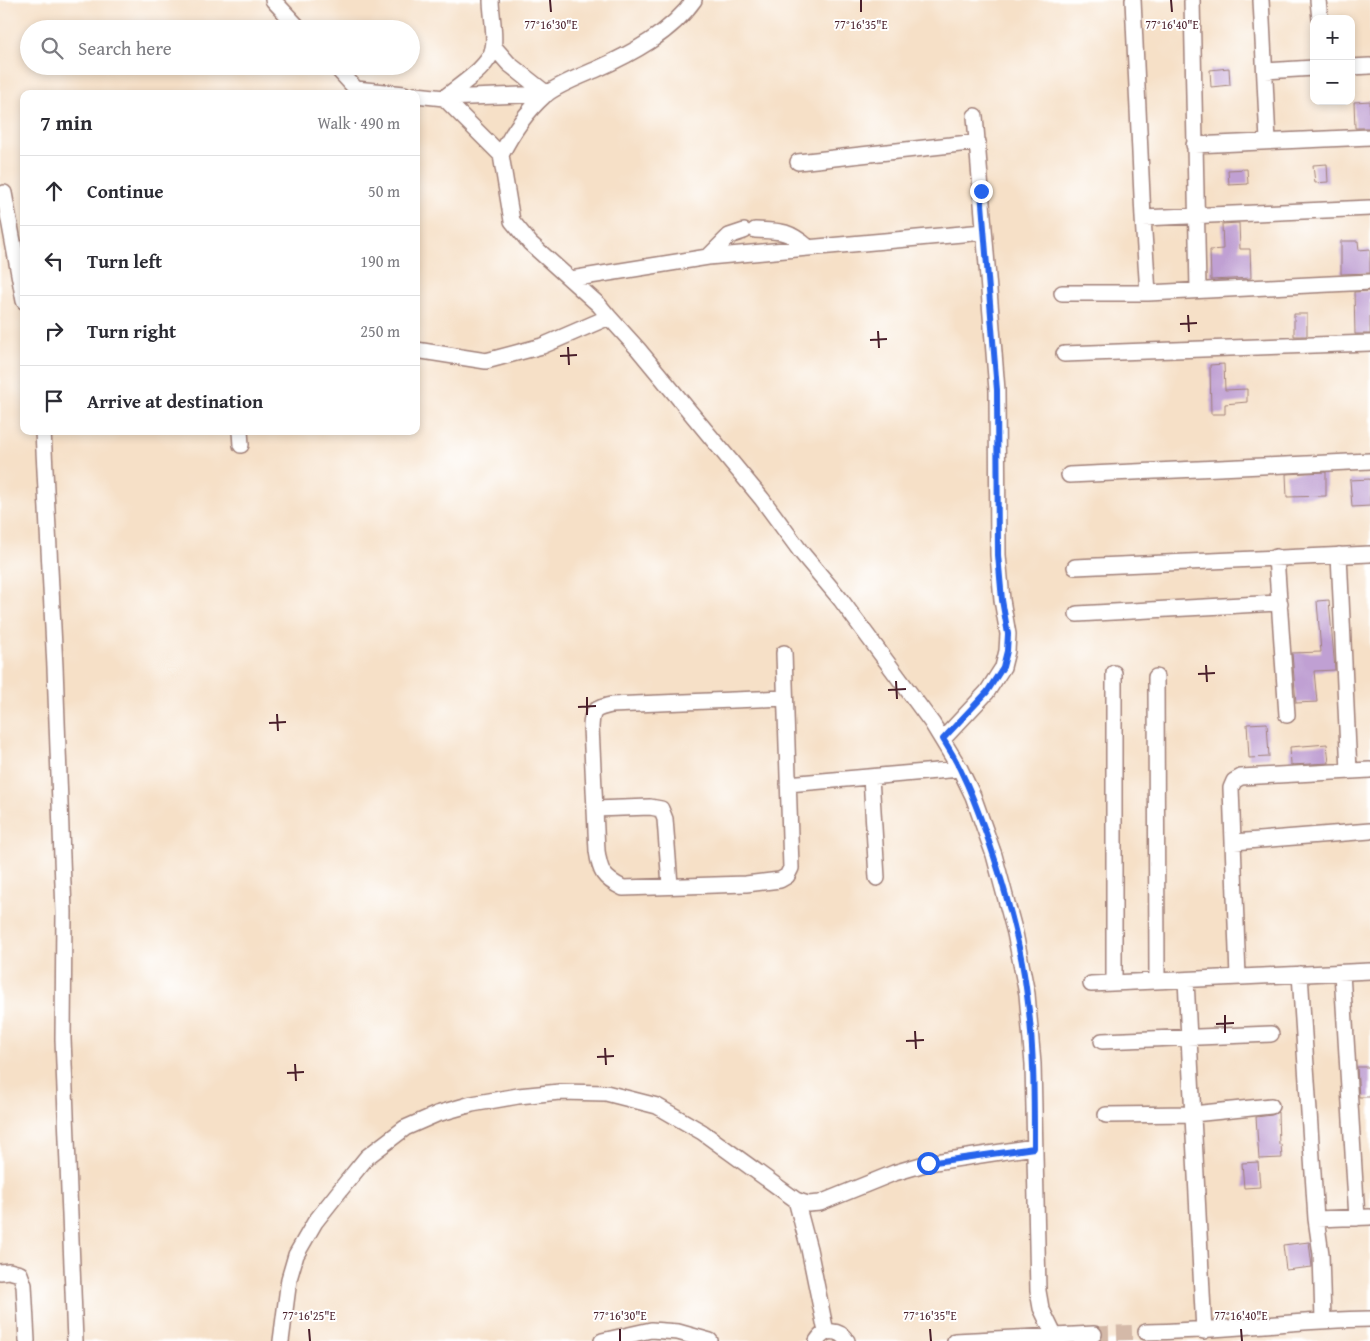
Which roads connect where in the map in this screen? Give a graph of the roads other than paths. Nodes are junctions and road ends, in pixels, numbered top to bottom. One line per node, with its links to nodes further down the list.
1 (273, 0): 9 (street)
2 (491, 0): 10 (street)
3 (694, 0): 17 (street)
4 (1134, 0): 30 (street)
5 (1192, 0): 24 (street)
6 (1261, 0): 14 (street)
7 (1318, 0): 8 (street)
8 (1320, 15)
9 (292, 20)
10 (494, 47): 17 (street); 19 (street)
11 (1370, 66): 12 (street)
12 (1355, 67)
13 (1310, 68): 14 (street)
14 (1265, 72): 22 (street)
15 (343, 75): 16 (street)
16 (366, 90)
17 (547, 94): 19 (street); 25 (street)
18 (420, 95): 19 (street)
19 (444, 98): 25 (street)
20 (975, 116): 23 (street)
21 (1370, 137): 22 (street)
22 (1268, 141): 24 (street)
23 (978, 142): 26 (street); 31 (street)
24 (1194, 145): 29 (street)
25 (501, 155): 35 (street)
26 (798, 162)
27 (4, 193): 34 (street)
28 (1370, 208): 29 (street)
29 (1197, 215): 30 (street); 37 (street)
30 (1142, 218): 39 (street)
31 (984, 232): 32 (street); 58 (street)
32 (808, 247): 33 (street); 33 (street)
33 (708, 257): 35 (street)
34 (20, 279)
35 (571, 279): 40 (street)
36 (1370, 282): 37 (street)
37 (1198, 289): 39 (street)
38 (1062, 293): 39 (street)
39 (1148, 293)
40 (609, 317): 42 (street); 58 (street)
41 (1370, 343): 43 (street)
42 (420, 351)
43 (1064, 354)
44 (43, 435): 96 (street)
45 (1370, 461): 46 (street)
46 (1069, 475)
47 (1370, 554): 48 (street)
48 (1339, 555): 49 (street); 61 (street)
49 (1276, 558): 50 (street); 51 (street)
50 (1075, 567)
51 (1280, 603): 52 (street); 57 (street)
52 (1077, 614)
53 (784, 653): 56 (street)
54 (1114, 674): 75 (street)
55 (1156, 677): 74 (street)
56 (785, 698): 63 (street); 64 (street)
57 (1287, 715)
58 (943, 739): 59 (street)
59 (960, 769): 62 (street); 83 (street)
60 (1370, 770): 61 (street)
61 (1349, 771): 66 (street)
62 (871, 777): 63 (street); 67 (street)
63 (788, 784): 68 (street)
64 (595, 809): 68 (street); 68 (street)
65 (1370, 831): 66 (street)
66 (1234, 842): 72 (street)
67 (877, 878)
68 (670, 885)
69 (1370, 971): 70 (street)
70 (1342, 972): 71 (street); 85 (street)
71 (1300, 974): 72 (street); 86 (street)
72 (1238, 977): 73 (street)
73 (1186, 980): 74 (street); 78 (street)
74 (1157, 981): 75 (street)
75 (1114, 983): 76 (street)
76 (1091, 984)
77 (1271, 1034): 78 (street)
78 (1189, 1038): 79 (street); 81 (street)
79 (1102, 1042)
80 (1271, 1106): 81 (street)
81 (1193, 1114): 82 (street); 90 (street)
82 (1106, 1115)
83 (1034, 1148): 84 (street); 94 (street)
84 (796, 1200): 93 (street); 97 (street)
85 (1363, 1217): 86 (street)
86 (1316, 1219): 89 (street)
87 (0, 1272): 95 (street)
88 (1370, 1319): 89 (street)
89 (1323, 1320): 90 (street)
90 (1204, 1331): 92 (street)
91 (1094, 1334): 94 (street)
92 (1154, 1335)
93 (822, 1337): 100 (street)
94 (1056, 1338): 101 (street)
95 (27, 1341)
96 (75, 1341)
97 (281, 1341)
98 (602, 1341): 99 (street)
99 (710, 1341)
100 (847, 1341)
101 (955, 1341)

